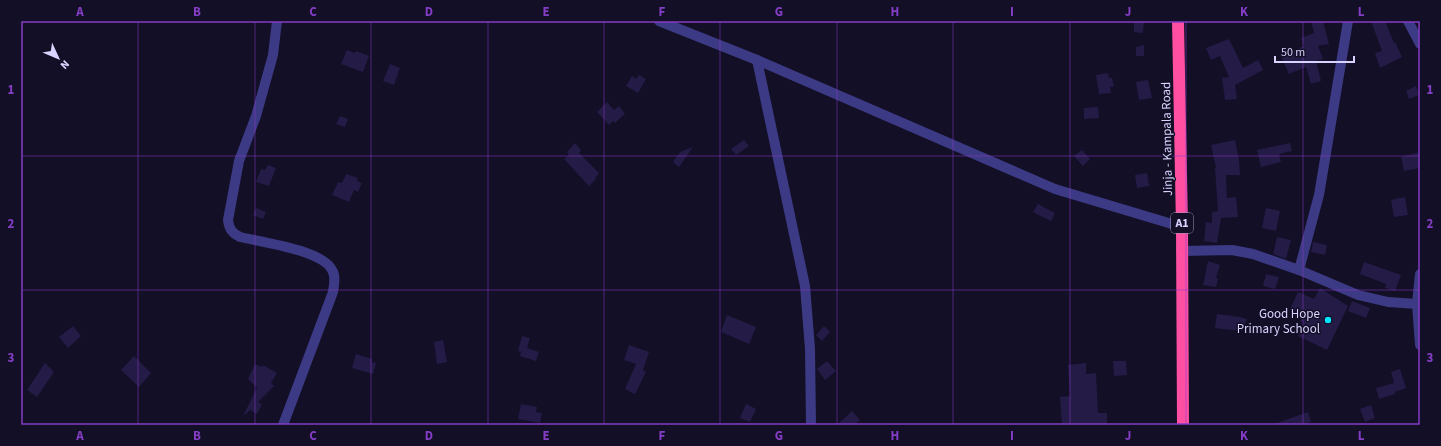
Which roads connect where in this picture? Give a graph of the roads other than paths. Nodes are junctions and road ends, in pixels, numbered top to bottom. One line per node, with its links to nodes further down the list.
1 (277, 21): 14 (street)
2 (659, 21): 7 (street)
3 (1178, 21): 8 (highway, Jinja - Kampala Road / A1)
4 (1348, 21): 10 (street)
5 (1408, 21): 6 (street)
6 (1420, 44)
7 (757, 60): 8 (street); 15 (street)
8 (1182, 227): 9 (highway, Jinja - Kampala Road / A1)
9 (1181, 251): 10 (street); 16 (highway, Jinja - Kampala Road / A1)
10 (1299, 270): 12 (street)
11 (1420, 274): 12 (street)
12 (1417, 304): 13 (street)
13 (1420, 346)
14 (283, 425)
15 (811, 425)
16 (1183, 425)

